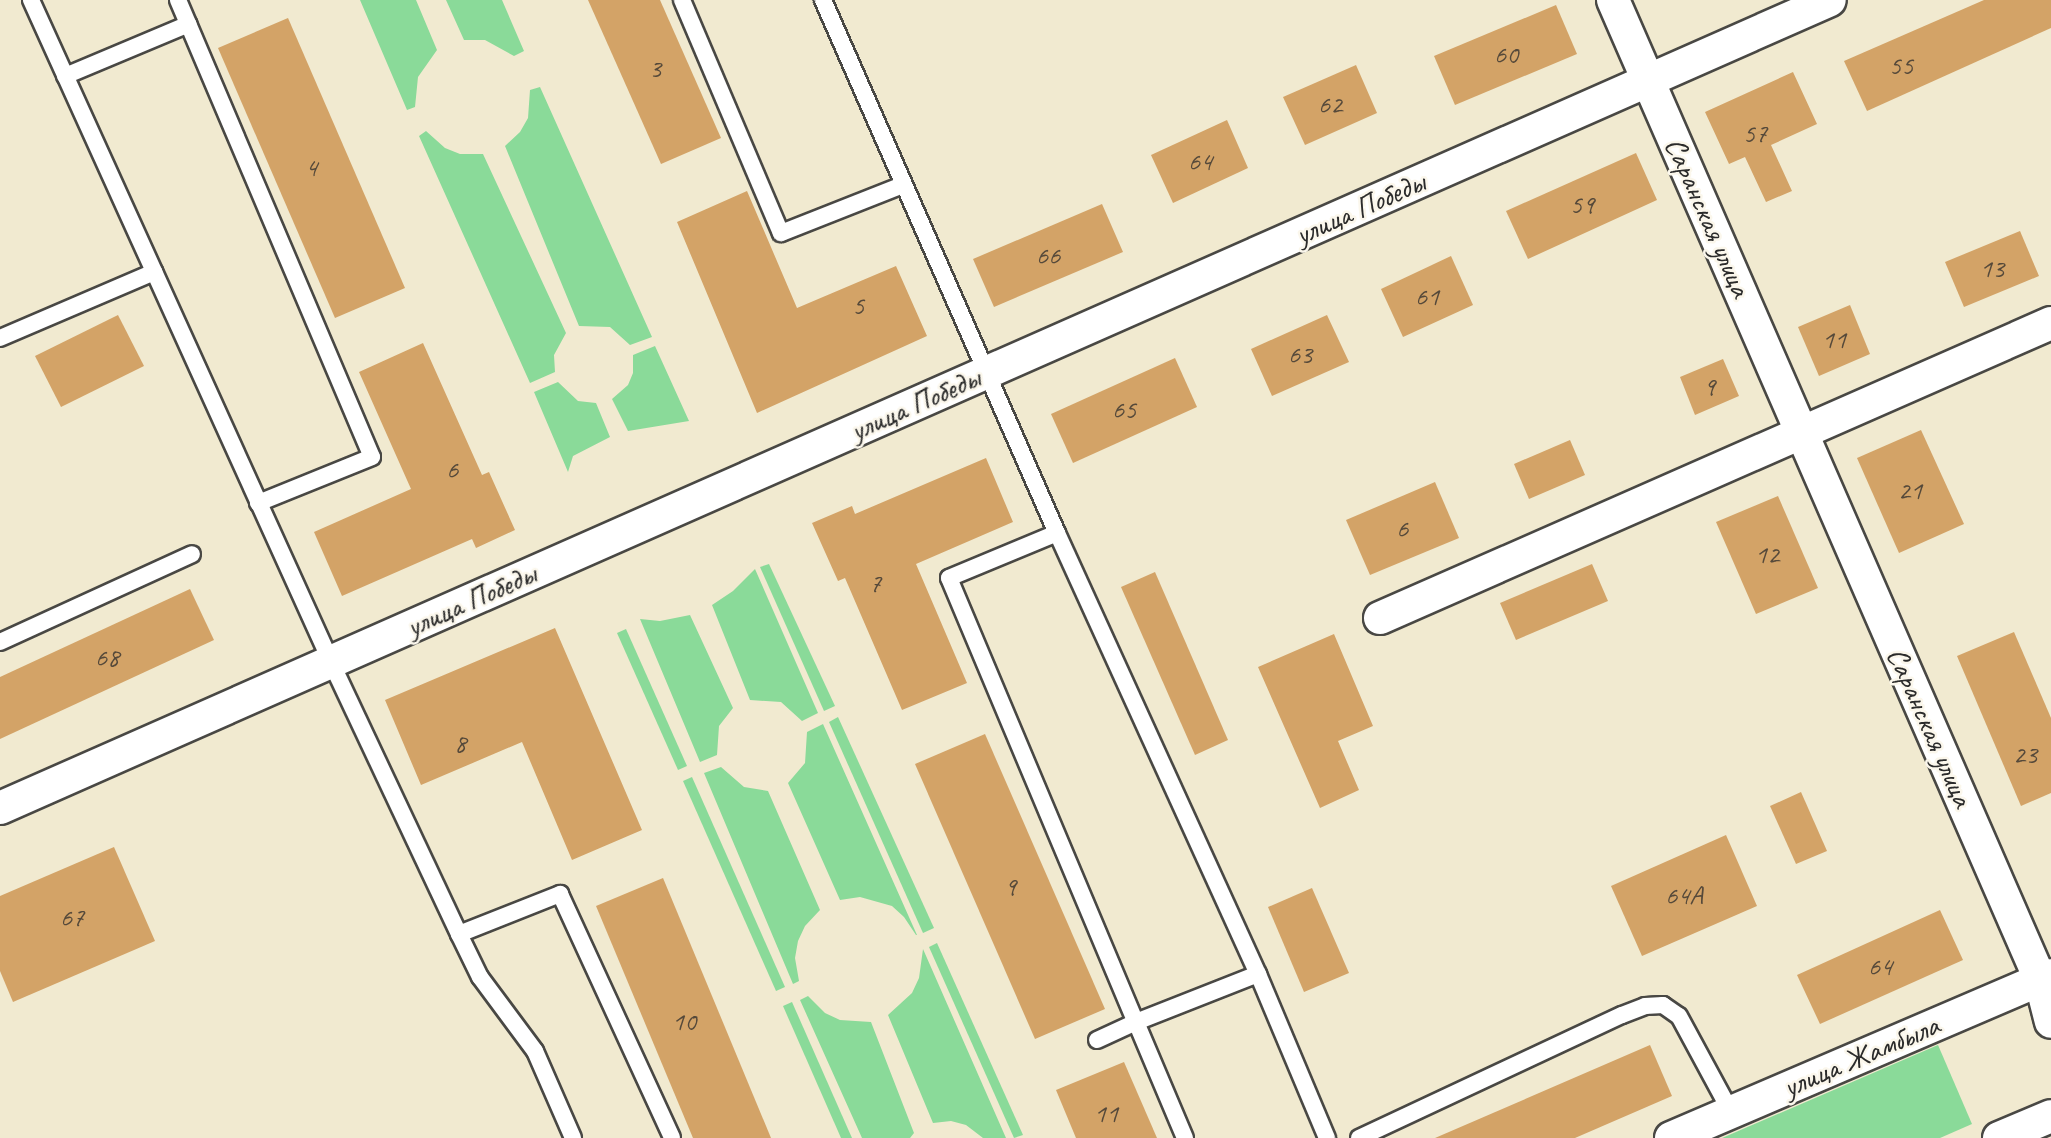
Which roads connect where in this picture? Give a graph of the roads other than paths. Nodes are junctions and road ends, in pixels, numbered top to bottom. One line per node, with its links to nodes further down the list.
1 (31, 0): 8 (lane)
2 (178, 0): 7 (lane)
3 (682, 0): 10 (lane)
4 (823, 0): 10 (lane)
5 (1613, 0): 9 (street, Саранская улица)
6 (1830, 0): 9 (street, улица Победы)
7 (189, 24): 8 (lane); 16 (lane)
8 (65, 76): 11 (lane)
9 (1648, 81): 14 (street, улица Победы); 15 (street, Саранская улица)
10 (903, 185): 14 (lane)
11 (154, 272): 13 (lane); 16 (lane)
12 (2051, 324): 15 (street)
13 (0, 338)
14 (985, 374): 17 (lane); 21 (street, улица Победы)
15 (1803, 434): 19 (street); 25 (street, Саранская улица)
16 (258, 503): 21 (lane)
17 (1057, 533): 24 (lane); 26 (lane)
18 (192, 554): 20 (lane)
19 (1380, 618)
20 (0, 642)
21 (331, 662): 22 (street, улица Победы); 23 (lane)
22 (0, 808)
23 (459, 934): 31 (lane); 32 (lane)
24 (1258, 974): 26 (lane); 34 (lane)
25 (2046, 977): 27 (street, Саранская улица); 29 (street, улица Жамбыла)
26 (1136, 1022): 28 (lane); 33 (lane)
27 (2051, 1022)
28 (1097, 1040)
29 (1731, 1112): 35 (lane); 36 (street, улица Жамбыла)
30 (2051, 1116): 37 (street)
31 (573, 1138)
32 (672, 1138)
33 (1185, 1138)
34 (1327, 1138)
35 (1359, 1138)
36 (1671, 1138)
37 (1999, 1138)

